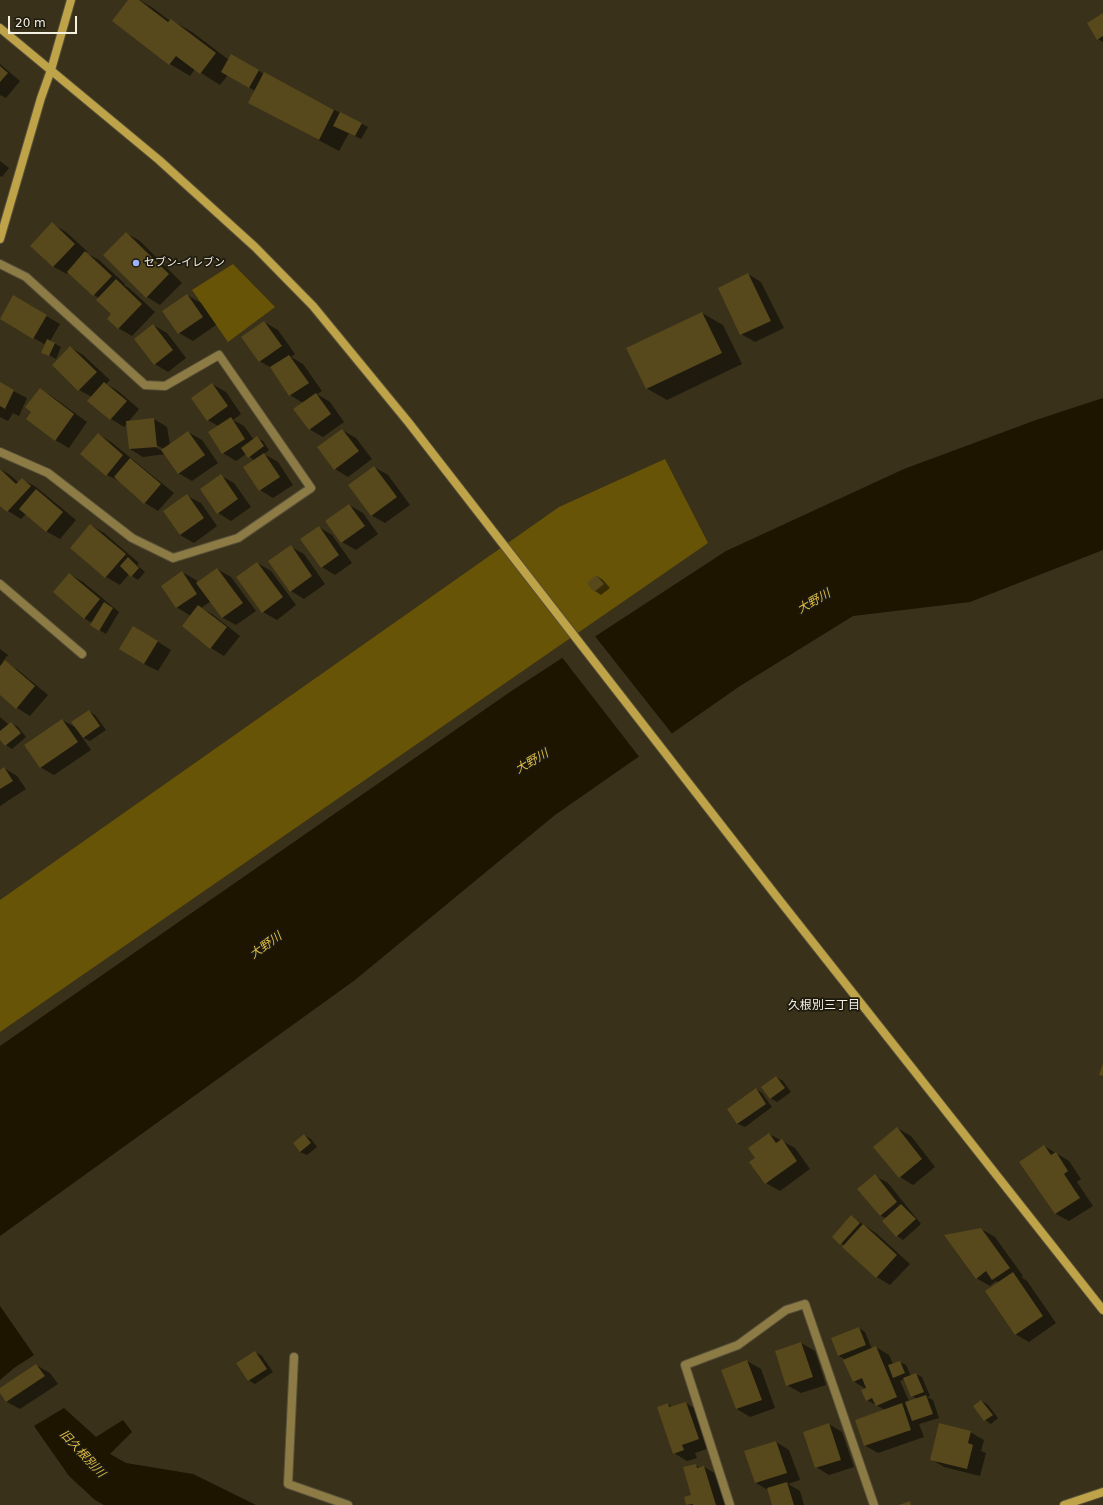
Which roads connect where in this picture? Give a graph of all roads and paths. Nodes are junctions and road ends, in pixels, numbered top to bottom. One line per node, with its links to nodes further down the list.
1 (71, 0): 3 (street)
2 (0, 28): 3 (street)
3 (51, 70): 4 (street); 9 (street)
4 (0, 239)
5 (0, 264): 6 (street)
6 (0, 452)
7 (0, 584): 8 (street)
8 (82, 654)
9 (1103, 1310)
10 (294, 1356): 12 (street)
11 (1103, 1492): 15 (street)
12 (348, 1505)
13 (730, 1505): 14 (street)
14 (874, 1505)
15 (1064, 1505)

